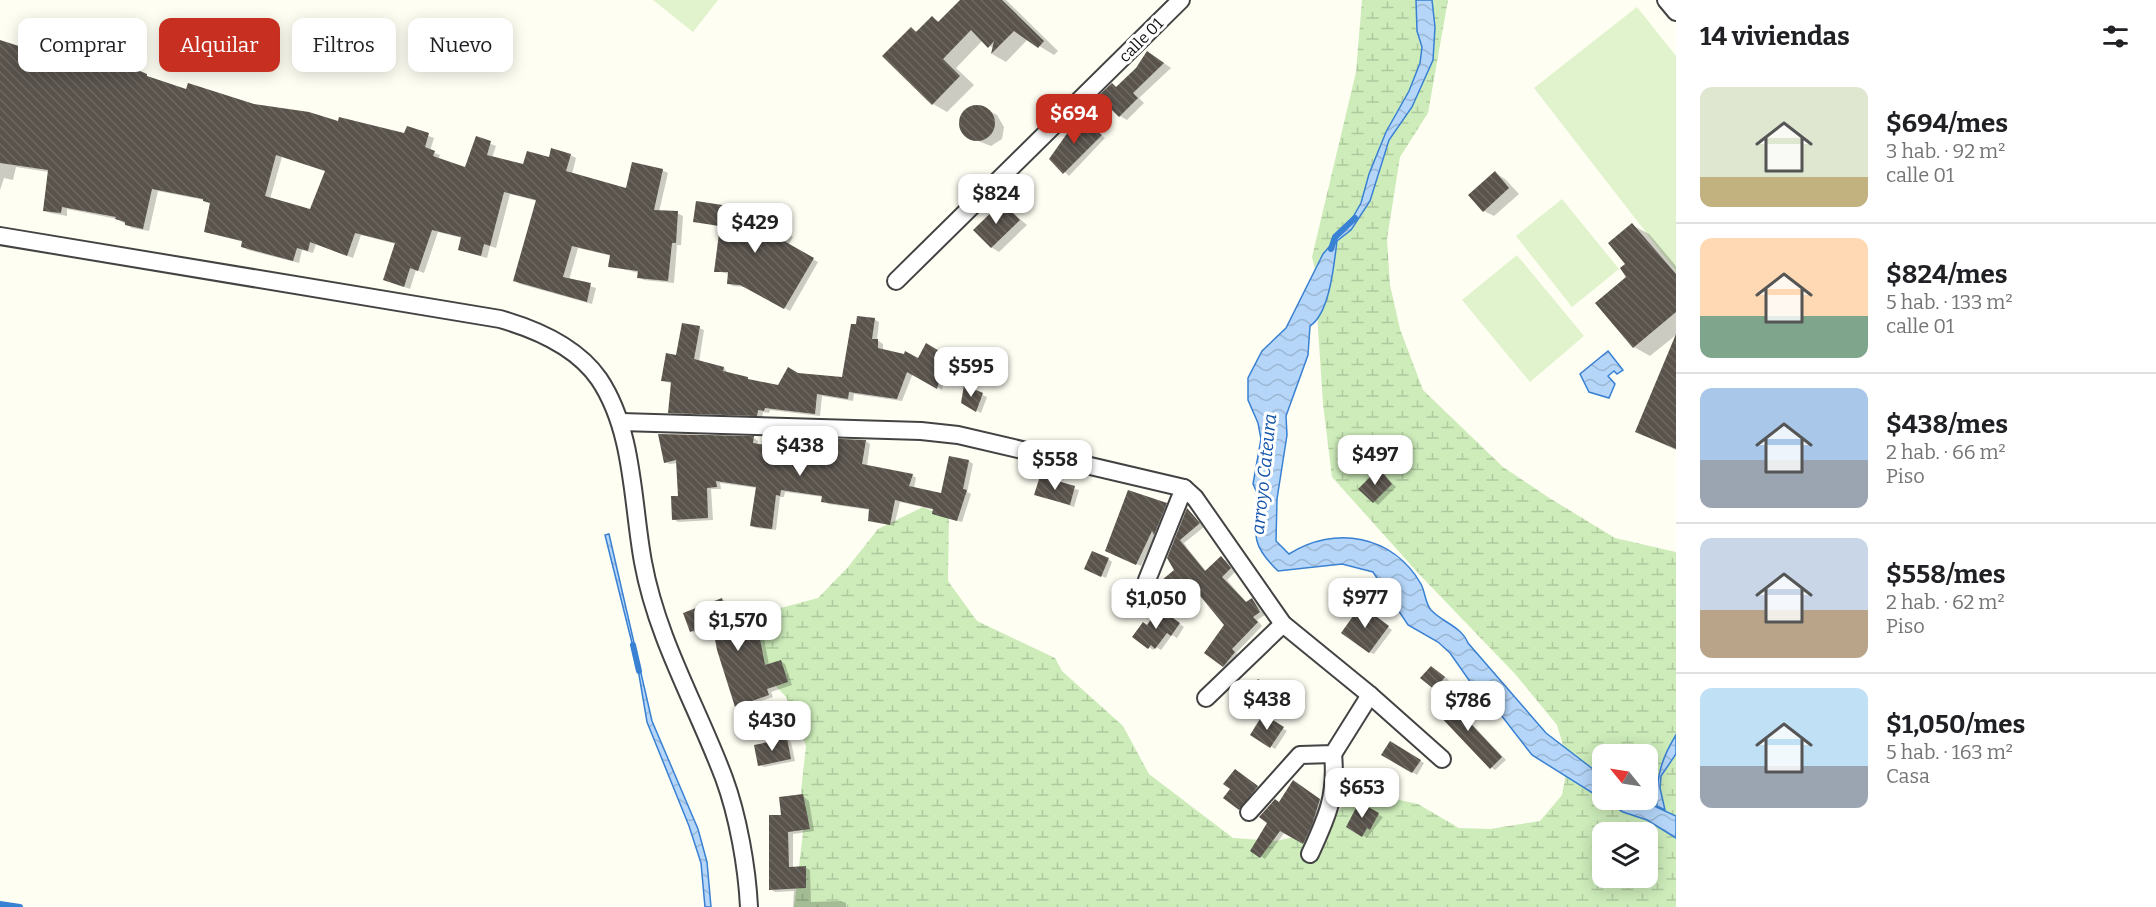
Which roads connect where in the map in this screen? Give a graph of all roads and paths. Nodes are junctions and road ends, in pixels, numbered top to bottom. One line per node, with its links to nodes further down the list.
1 (1181, 0): 5 (street, calle 01)
2 (1666, 0): 3 (street)
3 (1676, 12)
4 (0, 236): 6 (street)
5 (896, 281)
6 (621, 422): 7 (street); 16 (street)
7 (1184, 488): 8 (street); 9 (street)
8 (1147, 580)
9 (1283, 624): 10 (street); 11 (street)
10 (1370, 695): 12 (street); 13 (street)
11 (1206, 698)
12 (1333, 754): 14 (street); 15 (street)
13 (1442, 759)
14 (1250, 812)
15 (1310, 854)
16 (749, 907)

